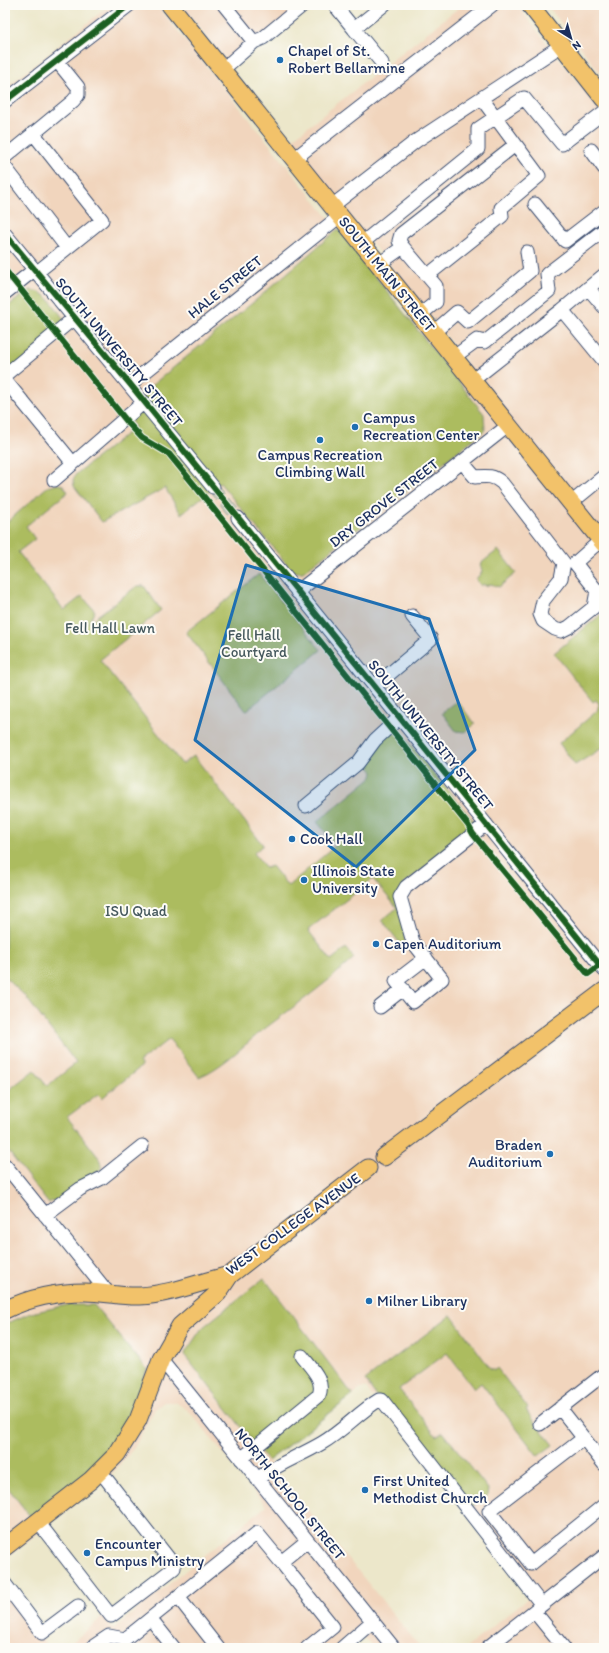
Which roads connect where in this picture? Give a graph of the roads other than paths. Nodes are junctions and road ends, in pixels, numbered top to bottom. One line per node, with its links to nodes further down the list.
1 (129, 5): 12 (street)
2 (170, 5): 14 (main road, SOUTH MAIN STREET)
3 (224, 5): 10 (street)
4 (303, 5): 10 (street)
5 (340, 5): 9 (street)
6 (384, 5): 9 (street)
7 (492, 5): 26 (street)
8 (530, 5): 11 (main road)
9 (354, 29): 13 (street)
10 (254, 42): 14 (street)
11 (562, 45): 15 (street, HALE STREET); 17 (main road)
12 (57, 61): 19 (street); 22 (street)
13 (382, 63)
14 (222, 70): 26 (main road, SOUTH MAIN STREET)
15 (512, 79): 16 (street); 18 (street, HALE STREET)
16 (524, 98): 20 (street); 21 (street)
17 (604, 98)
18 (482, 99): 21 (street); 30 (street, HALE STREET)
19 (5, 101)
20 (604, 112)
21 (495, 118): 23 (street); 34 (street)
22 (33, 133): 25 (street); 36 (street)
23 (515, 145): 35 (street); 40 (street)
24 (591, 150): 28 (street)
25 (5, 158)
26 (294, 159): 30 (main road, SOUTH MAIN STREET)
27 (5, 167): 36 (street)
28 (604, 168)
29 (535, 204): 31 (street)
30 (336, 211): 34 (main road, SOUTH MAIN STREET); 54 (street, HALE STREET)
31 (604, 211)
32 (604, 230): 49 (street)
33 (5, 234): 39 (street, SOUTH UNIVERSITY STREET)
34 (362, 244): 38 (main road, SOUTH MAIN STREET)
35 (403, 247): 38 (street); 40 (street)
36 (67, 248): 39 (street)
37 (527, 252): 48 (street)
38 (379, 264): 46 (main road, SOUTH MAIN STREET)
39 (35, 272): 43 (street); 47 (street, SOUTH UNIVERSITY STREET)
40 (428, 275): 46 (street)
41 (604, 275): 42 (street)
42 (588, 288): 44 (street); 45 (street)
43 (5, 293)
44 (604, 307)
45 (562, 310): 50 (street); 53 (street)
46 (420, 315): 48 (main road, SOUTH MAIN STREET)
47 (74, 318): 51 (street); 54 (street, SOUTH UNIVERSITY STREET)
48 (434, 332): 49 (main road, SOUTH MAIN STREET)
49 (454, 357): 53 (main road, SOUTH MAIN STREET)
50 (604, 361)
51 (5, 375)
52 (5, 380): 57 (street)
53 (473, 380): 56 (main road, SOUTH MAIN STREET)
54 (130, 384): 55 (street, SOUTH UNIVERSITY STREET)
55 (144, 402): 57 (street); 61 (street, SOUTH UNIVERSITY STREET)
56 (509, 425): 58 (street, DRY GROVE STREET); 62 (main road, SOUTH MAIN STREET)
57 (72, 462): 60 (street)
58 (462, 462): 65 (street); 66 (street, DRY GROVE STREET)
59 (604, 476): 62 (street)
60 (54, 480)
61 (213, 488)
62 (571, 503): 64 (main road, SOUTH MAIN STREET)
63 (238, 518): 66 (street, SOUTH UNIVERSITY STREET)
64 (602, 542): 65 (street)
65 (570, 563): 65 (street)
66 (297, 592): 68 (street, SOUTH UNIVERSITY STREET)
67 (412, 616): 68 (street)
68 (375, 686): 69 (street, SOUTH UNIVERSITY STREET)
69 (400, 717): 70 (street); 71 (street, SOUTH UNIVERSITY STREET)
70 (306, 806)
71 (486, 824): 72 (street); 73 (street, SOUTH UNIVERSITY STREET)
72 (426, 958): 74 (street); 74 (street)
73 (604, 970)
74 (402, 989): 76 (street)
75 (604, 991): 78 (main road)
76 (380, 1007)
77 (142, 1146): 81 (street)
78 (384, 1157)
79 (5, 1165): 81 (street)
80 (368, 1168): 82 (main road, WEST COLLEGE AVENUE)
81 (45, 1215): 83 (street)
82 (230, 1275): 83 (main road, WEST COLLEGE AVENUE); 86 (main road)
83 (109, 1294): 84 (main road, WEST COLLEGE AVENUE)
84 (5, 1310)
85 (302, 1356): 91 (street)
86 (161, 1359): 91 (street, NORTH SCHOOL STREET); 93 (main road)
87 (604, 1374): 88 (street)
88 (560, 1408): 89 (street); 90 (street)
89 (540, 1424)
90 (584, 1438): 92 (street); 95 (street)
91 (241, 1459): 94 (street, NORTH SCHOOL STREET)
92 (604, 1464)
93 (100, 1471): 96 (main road); 96 (street)
94 (257, 1479): 97 (street, NORTH SCHOOL STREET); 104 (street)
95 (604, 1505)
96 (38, 1522): 98 (main road)
97 (307, 1541): 100 (street); 106 (street, NORTH SCHOOL STREET)
98 (5, 1547)
99 (604, 1556): 104 (street)
100 (281, 1562): 102 (street); 110 (street)
101 (5, 1584): 103 (street)
102 (178, 1597): 105 (street); 109 (street)
103 (78, 1606)
104 (538, 1608): 113 (street); 114 (street)
105 (151, 1619): 107 (street); 108 (street)
106 (373, 1621): 111 (street); 112 (street, NORTH SCHOOL STREET)
107 (91, 1648)
108 (174, 1648)
109 (218, 1648)
110 (307, 1648)
111 (342, 1648)
112 (394, 1648)
113 (487, 1648)
114 (564, 1648)

